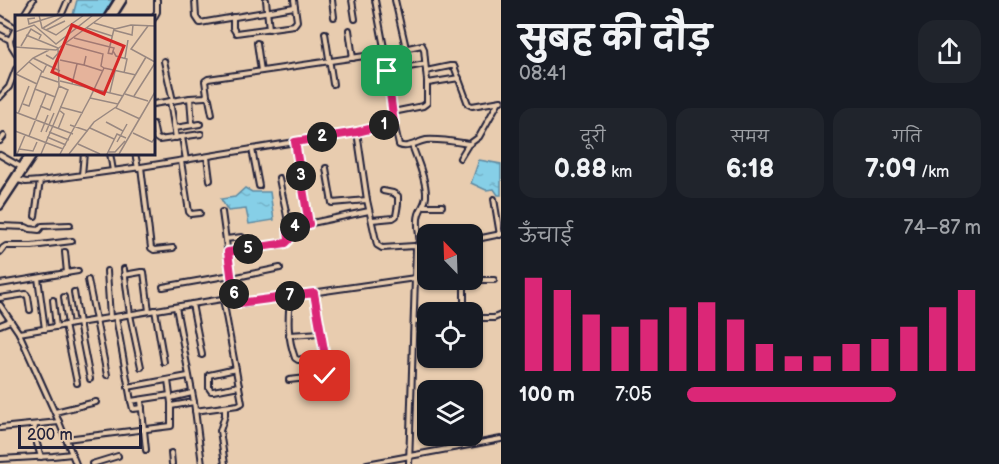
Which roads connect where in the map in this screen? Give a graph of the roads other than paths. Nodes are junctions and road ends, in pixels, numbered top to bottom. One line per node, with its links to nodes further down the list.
1 (33, 0): 15 (street)
2 (68, 0): 16 (street)
3 (118, 0): 17 (main road)
4 (123, 0): 18 (main road)
5 (158, 0): 19 (street)
6 (195, 0): 20 (street)
7 (266, 0): 14 (street)
8 (294, 0): 13 (street)
9 (332, 0): 21 (street)
10 (352, 0): 23 (street)
11 (375, 0): 34 (street)
12 (395, 0): 32 (street)
13 (294, 7): 14 (street); 25 (street)
14 (267, 10): 20 (street); 25 (street)
15 (24, 15)
16 (61, 15)
17 (109, 15)
18 (114, 15)
19 (154, 17)
20 (233, 17): 25 (street)
21 (334, 17)
22 (0, 18): 24 (street)
23 (355, 19)
24 (15, 27)
25 (269, 29)
26 (15, 30): 30 (street)
27 (349, 30): 35 (street)
28 (326, 33): 37 (street)
29 (0, 35): 30 (street)
30 (10, 40): 33 (street)
31 (257, 43): 39 (street)
32 (406, 48): 34 (street); 38 (street)
33 (15, 51)
34 (385, 53): 35 (street); 40 (street)
35 (353, 58): 37 (street)
36 (164, 61): 49 (street)
37 (330, 62): 39 (street); 45 (street)
38 (425, 64): 40 (street); 41 (street)
39 (261, 71): 46 (street)
40 (387, 71): 52 (street)
41 (426, 71): 43 (street); 44 (street)
42 (15, 72): 47 (street)
43 (459, 78): 44 (street); 50 (street)
44 (428, 83): 52 (street)
45 (333, 84)
46 (207, 96): 48 (street); 53 (street)
47 (0, 97)
48 (189, 98): 49 (street); 56 (street)
49 (172, 101): 51 (street); 58 (street)
50 (500, 102): 66 (street)
51 (154, 104)
52 (393, 112): 54 (street)
53 (212, 114)
54 (394, 123): 59 (street); 67 (street)
55 (200, 124): 56 (street)
56 (192, 125): 58 (street)
57 (154, 128): 63 (street)
58 (175, 128): 63 (street)
59 (357, 132): 65 (street); 91 (street)
60 (201, 134): 62 (street)
61 (4, 136): 64 (street)
62 (182, 137): 63 (street); 77 (street)
63 (176, 138)
64 (0, 141)
65 (295, 142): 68 (street); 100 (street)
66 (469, 144): 67 (street); 76 (street)
67 (412, 145): 93 (street)
68 (252, 149): 75 (street); 87 (street)
69 (29, 154): 78 (main road)
70 (34, 154): 84 (main road)
71 (84, 154): 82 (street)
72 (110, 154): 81 (street)
73 (135, 154): 79 (street)
74 (0, 155): 78 (street)
75 (207, 157): 77 (street); 85 (street)
76 (460, 158)
77 (183, 161): 79 (street); 97 (street)
78 (21, 166): 84 (main road)
79 (140, 168): 81 (street); 110 (street)
80 (326, 168): 91 (street)
81 (113, 171): 82 (street)
82 (82, 175): 86 (street)
83 (279, 178): 104 (street)
84 (16, 179): 86 (street); 90 (main road); 92 (main road)
85 (210, 180)
86 (40, 181): 98 (street)
87 (260, 186)
88 (383, 191): 99 (street)
89 (494, 199): 105 (street)
90 (0, 200)
91 (367, 200): 95 (street)
92 (0, 206)
93 (424, 206): 94 (street); 101 (street)
94 (442, 206)
95 (369, 211): 99 (street); 100 (street)
96 (222, 212): 107 (street)
97 (200, 213)
98 (35, 216)
99 (372, 220): 109 (street)
100 (309, 224): 104 (street)
101 (418, 224)
102 (70, 225): 103 (street)
103 (0, 226)
104 (288, 228): 111 (street)
105 (501, 234): 106 (street)
106 (483, 238)
107 (226, 239): 111 (street); 114 (street)
108 (72, 241): 112 (street)
109 (417, 245)
110 (173, 248)
111 (246, 249): 114 (street)
112 (0, 252)
113 (65, 252): 120 (street)
114 (228, 252): 122 (street)
115 (417, 256): 124 (street)
116 (124, 268): 121 (street)
117 (280, 268): 122 (street)
118 (78, 271): 120 (street)
119 (106, 271): 147 (street)
120 (68, 273): 123 (street)
121 (124, 274): 143 (street); 144 (street)
122 (231, 277): 128 (street); 132 (street)
123 (38, 278): 127 (street); 157 (street)
124 (415, 278): 130 (street); 151 (street)
125 (88, 280): 149 (street)
126 (494, 280): 137 (street)
127 (0, 284)
128 (164, 286)
129 (74, 292): 153 (street)
130 (314, 293): 133 (street); 159 (street)
131 (64, 297): 155 (street)
132 (234, 297): 133 (street); 135 (street)
133 (290, 297): 160 (street)
134 (0, 298): 141 (street)
135 (223, 299): 138 (street); 165 (street)
136 (53, 300): 156 (street)
137 (464, 302)
138 (192, 304): 140 (street); 162 (street)
139 (0, 305): 150 (street)
140 (176, 307): 142 (street); 167 (street)
141 (30, 310)
142 (155, 310): 143 (street); 163 (street)
143 (149, 311): 144 (street)
144 (130, 315): 146 (street); 164 (street)
145 (501, 315): 148 (street)
146 (116, 317): 147 (street); 173 (street)
147 (110, 318): 149 (street)
148 (483, 318)
149 (95, 320): 153 (street); 166 (street)
150 (10, 321): 154 (street); 158 (street)
151 (414, 321): 152 (street); 196 (street)
152 (417, 321)
153 (79, 323): 155 (street); 168 (street)
154 (0, 325)
155 (67, 325): 156 (street); 171 (street)
156 (56, 327): 157 (street)
157 (45, 329): 158 (street)
158 (19, 333): 184 (street)
159 (321, 333): 160 (street); 161 (street)
160 (289, 335): 161 (street)
161 (324, 354): 170 (street)
162 (202, 355)
163 (164, 362)
164 (141, 367)
165 (236, 369): 172 (street); 172 (street)
166 (107, 375)
167 (188, 376): 169 (street); 174 (street)
168 (90, 379)
169 (168, 380): 173 (street); 175 (street)
170 (289, 380)
171 (78, 383)
172 (239, 386): 181 (street)
173 (128, 387): 177 (street)
174 (192, 393): 175 (street); 179 (street)
175 (170, 396): 176 (street); 180 (street)
176 (141, 400): 177 (street); 182 (street)
177 (131, 401): 182 (street)
178 (96, 402): 184 (street)
179 (194, 402): 180 (street); 183 (street)
180 (171, 406): 188 (street)
181 (225, 407): 183 (street); 202 (street)
182 (142, 408): 188 (street)
183 (195, 411): 201 (street)
184 (55, 412): 185 (street)
185 (59, 422): 186 (street); 189 (street)
186 (35, 425): 187 (street); 195 (street)
187 (0, 428)
188 (145, 430): 189 (street); 191 (street)
189 (66, 439): 193 (street)
190 (501, 439): 196 (street)
191 (146, 450)
192 (171, 453): 200 (street)
193 (72, 454): 195 (street); 198 (street)
194 (118, 456): 199 (street)
195 (41, 457): 197 (street)
196 (409, 457): 203 (street); 204 (street)
197 (0, 459)
198 (76, 464)
199 (92, 464)
200 (172, 464)
201 (202, 464)
202 (225, 464)
203 (367, 464)
204 (409, 464)

